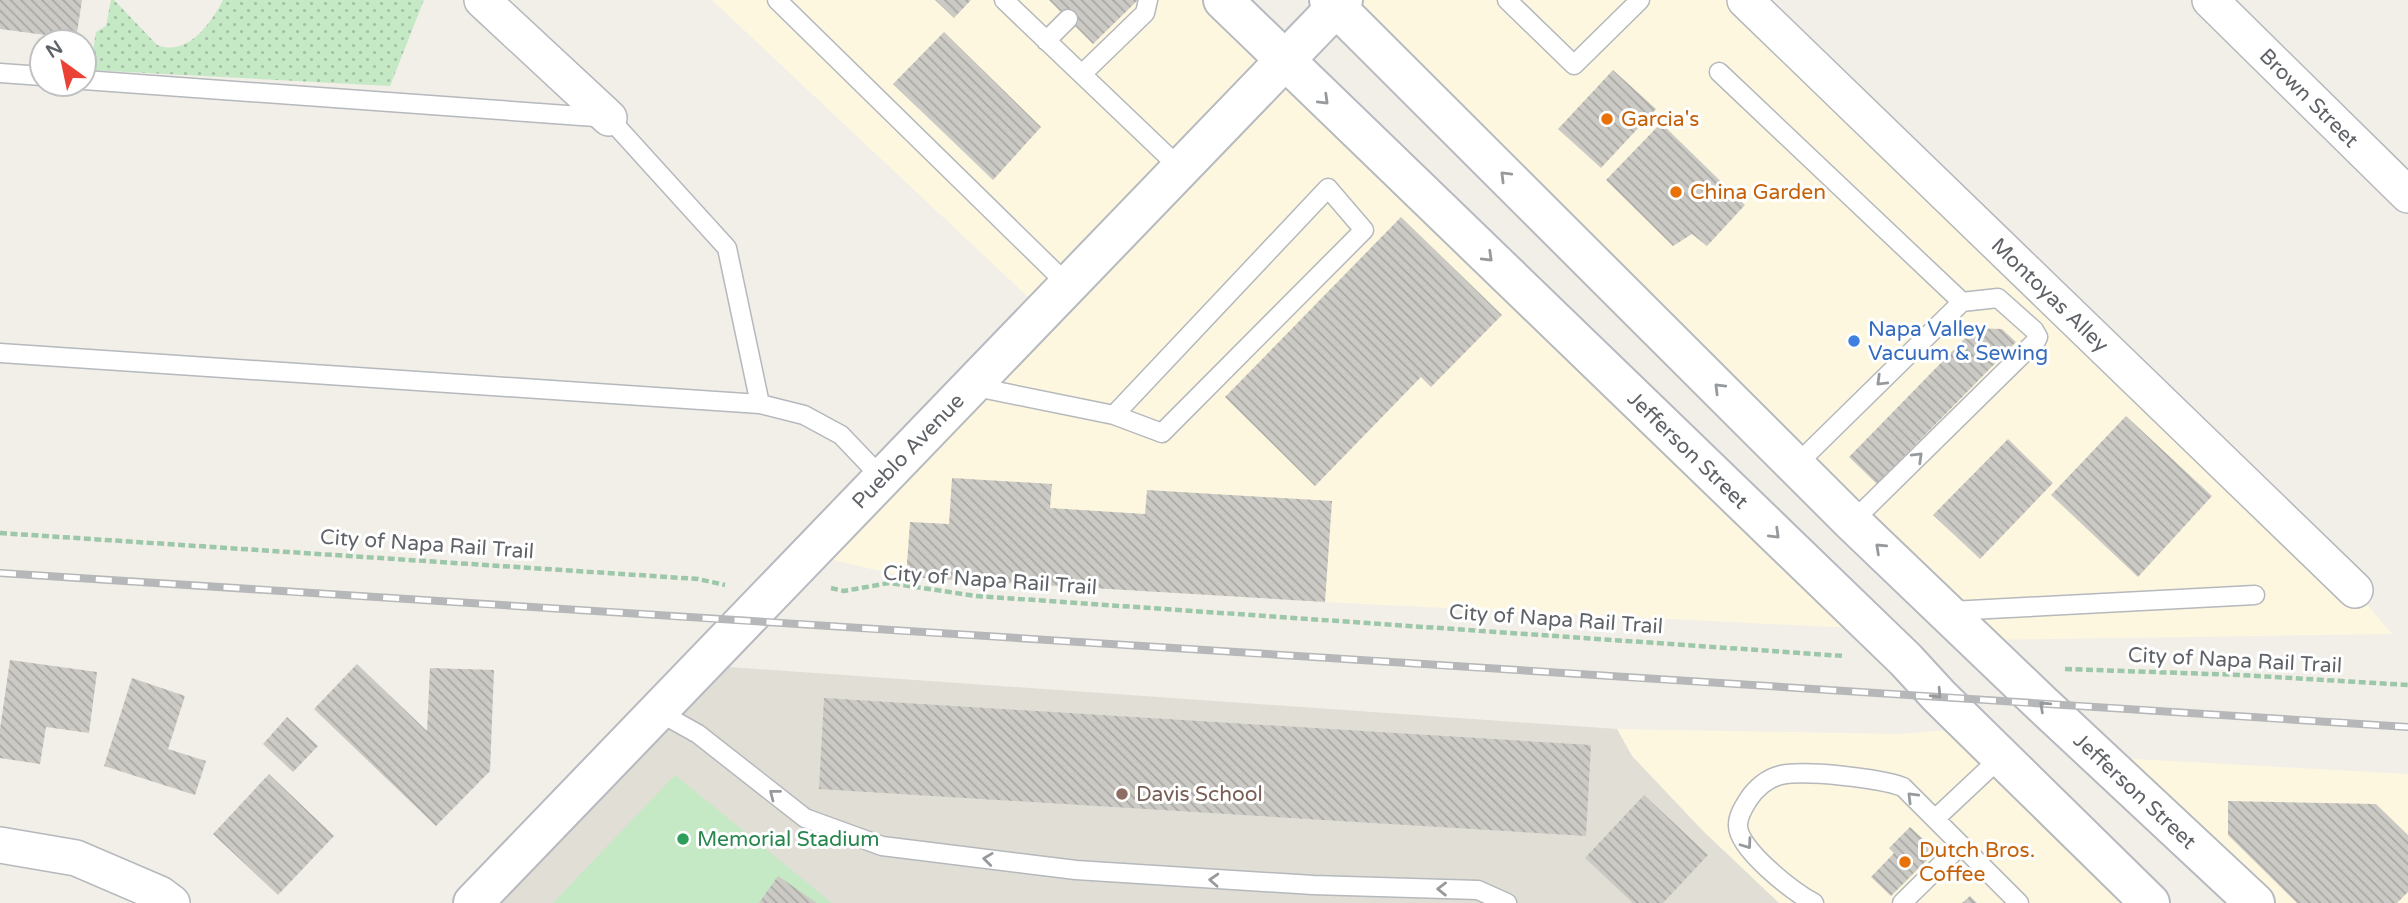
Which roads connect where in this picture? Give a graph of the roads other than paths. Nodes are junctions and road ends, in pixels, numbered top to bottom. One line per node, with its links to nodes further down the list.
1 (482, 0): 19 (street)
2 (777, 0): 22 (lane)
3 (1006, 0): 12 (lane)
4 (1148, 0): 16 (lane)
5 (1223, 0): 13 (main road, Jefferson Street)
6 (1507, 0): 7 (lane)
7 (1640, 0)
8 (1745, 0): 31 (street, Montoyas Alley)
9 (2210, 0): 21 (street, Brown Street)
10 (1336, 3): 13 (main road, Pueblo Avenue); 28 (main road, Jefferson Street, one-way to 10)
11 (1068, 19): 12 (lane)
12 (1046, 41): 16 (lane)
13 (1285, 62): 20 (main road, Pueblo Avenue); 35 (main road, Jefferson Street, one-way to 35)
14 (1719, 72): 23 (lane)
15 (0, 73): 17 (lane)
16 (1082, 74): 20 (lane)
17 (28, 75)
18 (98, 81): 19 (lane)
19 (609, 118): 26 (lane)
20 (1181, 169): 22 (main road, Pueblo Avenue)
21 (2408, 195)
22 (1068, 285): 25 (main road, Pueblo Avenue)
23 (1962, 302): 28 (lane, one-way to 28); 30 (lane, one-way to 23)
24 (0, 353): 26 (lane)
25 (971, 386): 27 (lane); 29 (main road, Pueblo Avenue)
26 (760, 404): 29 (lane)
27 (1114, 415): 27 (lane)
28 (1796, 465): 30 (main road, Jefferson Street)
29 (882, 478): 34 (main road, Pueblo Avenue)
30 (1852, 522): 33 (main road, Jefferson Street, one-way to 30)
31 (2355, 590)
32 (2255, 595): 33 (lane)
33 (1947, 611): 46 (main road, Jefferson Street, one-way to 33)
34 (657, 711): 40 (main road, Pueblo Avenue); 41 (lane, one-way to 34)
35 (2001, 757): 36 (lane); 45 (main road, Jefferson Street)
36 (1935, 819): 38 (lane); 42 (lane, one-way to 42)
37 (0, 845): 39 (street)
38 (1961, 845): 43 (lane); 44 (lane)
39 (172, 903)
40 (473, 903)
41 (1507, 903)
42 (1814, 903)
43 (1902, 903)
44 (2019, 903)
45 (2150, 903)
46 (2255, 903)

